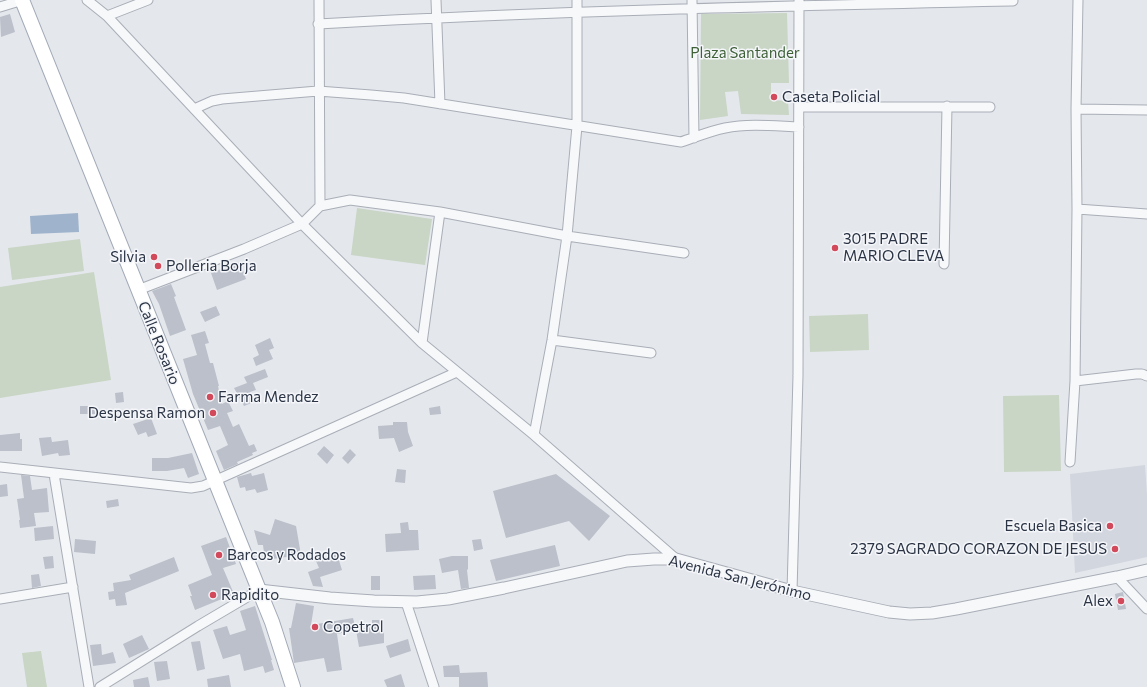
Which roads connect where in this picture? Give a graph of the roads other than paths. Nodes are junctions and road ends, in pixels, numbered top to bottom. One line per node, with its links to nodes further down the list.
1 (22, 0): 11 (street); 35 (main road, Calle Rosario)
2 (87, 0): 13 (street)
3 (148, 0): 13 (street)
4 (319, 0): 15 (street)
5 (436, 0): 14 (street)
6 (577, 0): 12 (street)
7 (1078, 0): 22 (street)
8 (1013, 1): 9 (street)
9 (799, 3): 10 (street); 19 (street)
10 (692, 4): 12 (street); 26 (street)
11 (0, 7)
12 (577, 12): 14 (street); 24 (street)
13 (107, 16): 21 (street)
14 (437, 17): 15 (street); 17 (street)
15 (318, 24): 16 (street)
16 (318, 90): 17 (street); 21 (street); 27 (street)
17 (440, 104): 24 (street)
18 (947, 106): 19 (street); 20 (street); 34 (street)
19 (799, 107): 25 (street)
20 (990, 107)
21 (194, 109): 31 (street)
22 (1076, 109): 23 (street); 28 (street)
23 (1147, 110)
24 (577, 126): 26 (street); 32 (street)
25 (799, 127): 26 (street); 52 (street)
26 (694, 138)
27 (320, 206): 29 (street); 31 (street)
28 (1077, 209): 30 (street); 41 (street)
29 (440, 212): 32 (street); 37 (street)
30 (1147, 214)
31 (302, 224): 35 (street); 37 (street)
32 (567, 236): 33 (street); 36 (street)
33 (684, 254)
34 (944, 264)
35 (138, 290): 46 (main road, Calle Rosario)
36 (552, 340): 38 (street); 42 (street)
37 (422, 343): 39 (street)
38 (651, 352)
39 (457, 372): 42 (street); 46 (street)
40 (1147, 376): 41 (street)
41 (1075, 381): 43 (street)
42 (534, 435): 47 (street)
43 (1070, 462)
44 (0, 467): 45 (street)
45 (54, 474): 46 (street); 50 (street)
46 (215, 481): 51 (main road, Calle Rosario)
47 (676, 559): 52 (street, Avenida San Jerónimo); 54 (street, Avenida San Jerónimo)
48 (1147, 570): 49 (street, Avenida San Jerónimo)
49 (1118, 577): 52 (street, Avenida San Jerónimo); 55 (street)
50 (73, 587): 53 (street); 56 (street)
51 (259, 590): 54 (street, Avenida San Jerónimo); 57 (street); 58 (main road, Calle Rosario)
52 (792, 591)
53 (0, 599)
54 (406, 602): 59 (street)
55 (1147, 608)
56 (89, 687)
57 (100, 687)
58 (293, 687)
59 (434, 687)

